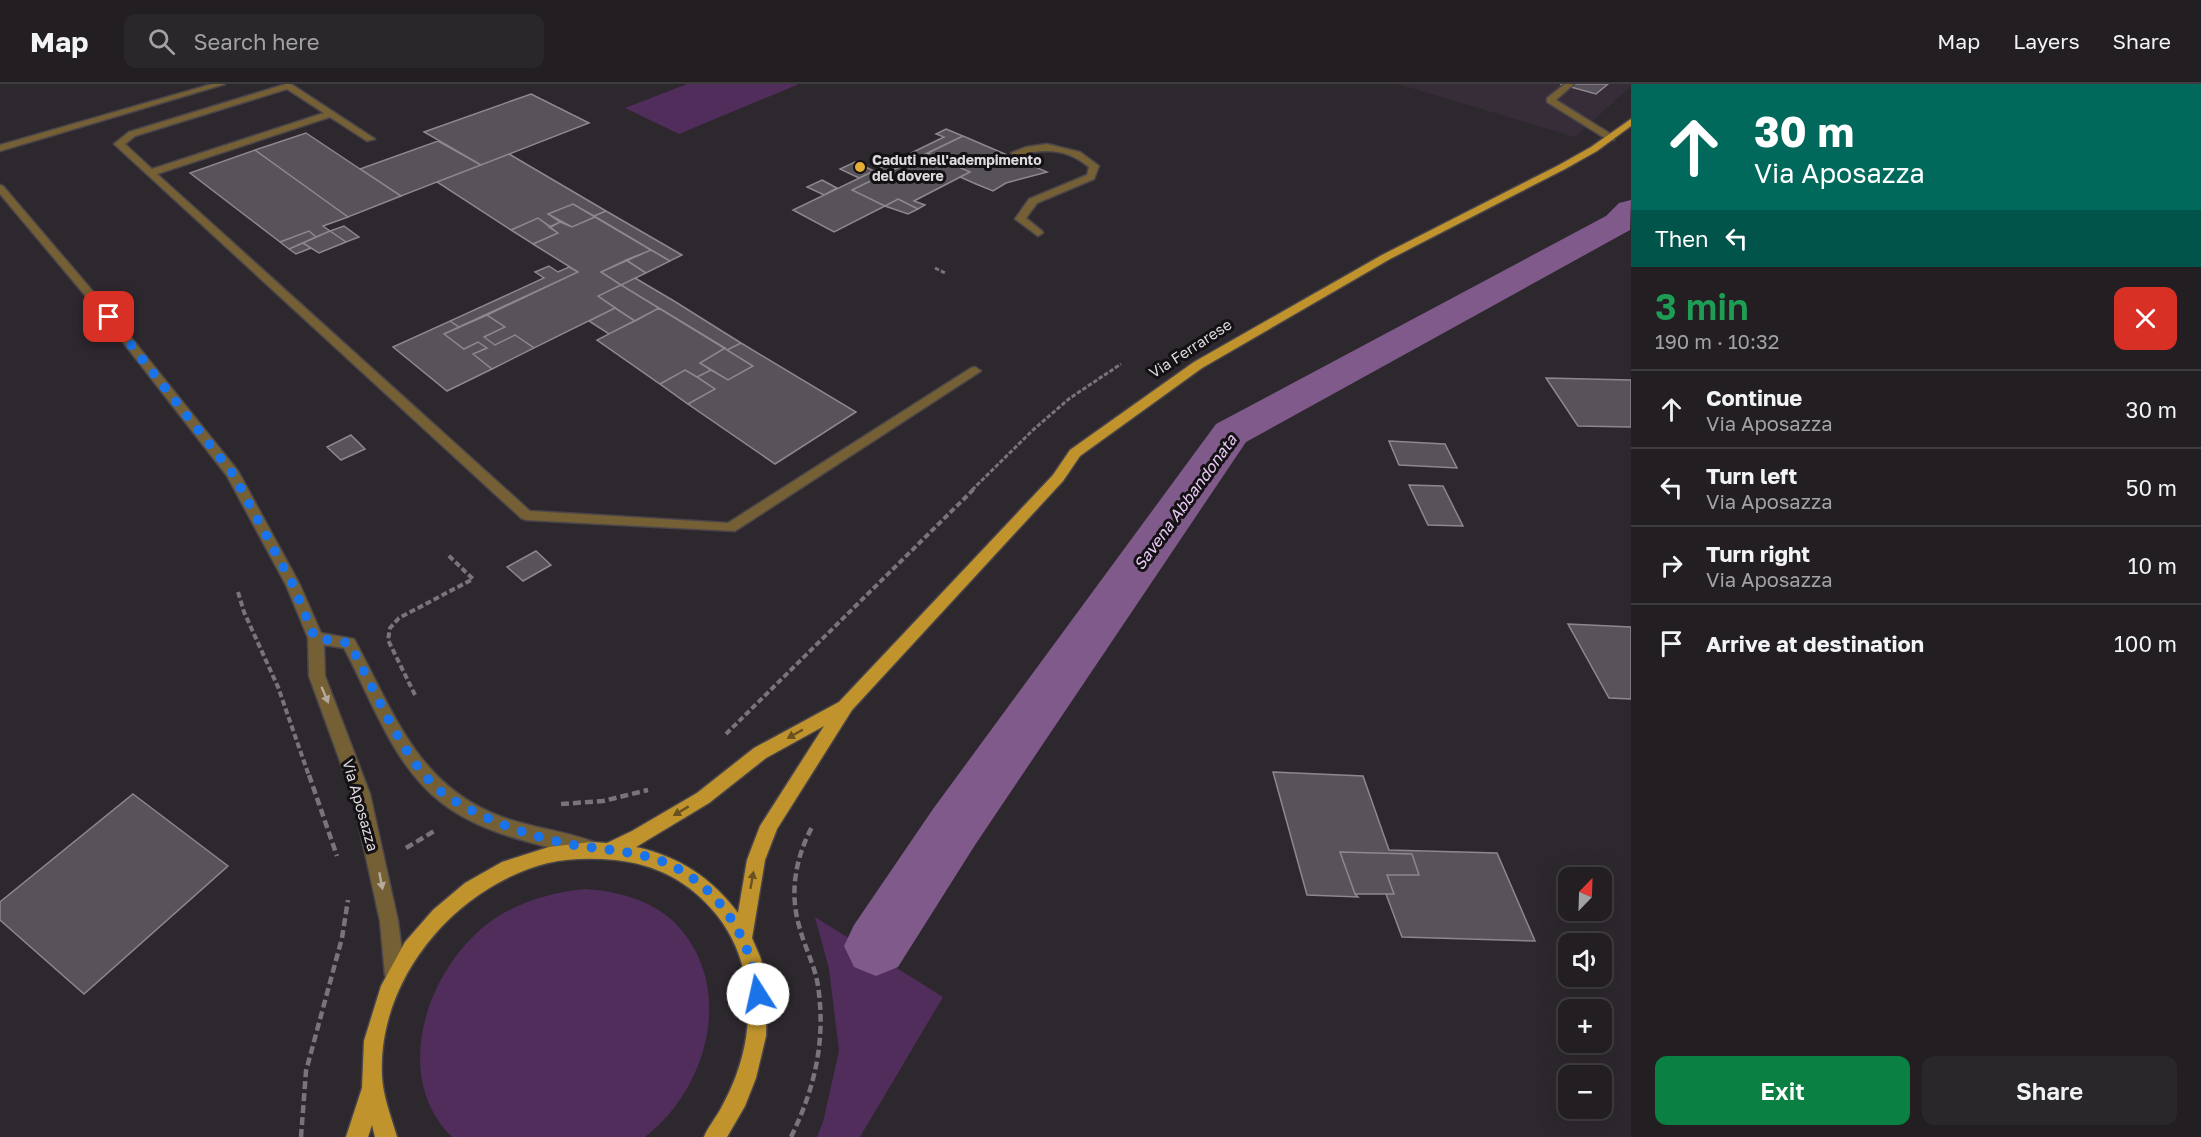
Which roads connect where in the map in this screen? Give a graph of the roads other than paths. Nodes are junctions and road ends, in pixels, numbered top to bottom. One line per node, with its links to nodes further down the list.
1 (221, 84): 7 (street)
2 (1570, 84): 5 (street)
3 (330, 114): 6 (street); 9 (street); 9 (street)
4 (1631, 122): 5 (main road, Via Ferrarese)
5 (1611, 138): 14 (main road, Via Ferrarese)
6 (370, 139)
7 (0, 148)
8 (1016, 153): 11 (street)
9 (150, 173): 12 (street)
10 (0, 188): 13 (street, Via Aposazza)
11 (1038, 233)
12 (975, 371)
13 (315, 638): 15 (street); 18 (street, Via Aposazza, one-way to 18)
14 (846, 705): 16 (main road, one-way to 16); 17 (main road, one-way to 14)
15 (589, 848): 16 (main road); 18 (main road)
16 (613, 849): 17 (main road)
17 (743, 938): 20 (main road)
18 (395, 975): 19 (main road)
19 (373, 1088): 21 (main road); 22 (main road)
20 (732, 1112): 23 (main road); 24 (street)
21 (357, 1137)
22 (386, 1137)
23 (715, 1137)
24 (722, 1137)

